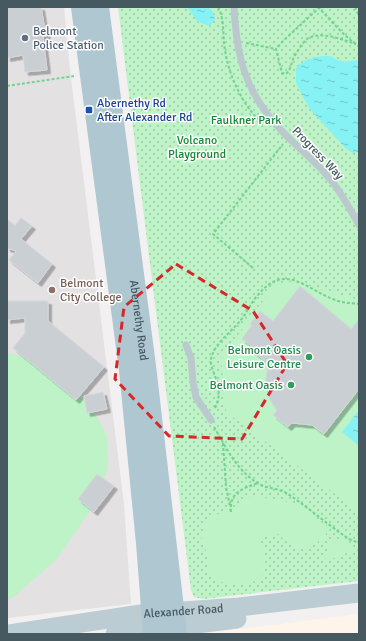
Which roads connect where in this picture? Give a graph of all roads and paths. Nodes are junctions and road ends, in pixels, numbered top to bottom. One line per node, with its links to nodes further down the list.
1 (82, 7): 29 (main road, Abernethy Road)
2 (98, 7): 29 (main road, Abernethy Road)
3 (218, 7): 10 (path)
4 (234, 7): 8 (lane, Progress Way)
5 (319, 7): 9 (path); 12 (path)
6 (354, 7): 7 (path)
7 (359, 16)
8 (237, 43): 10 (path); 12 (path); 17 (lane, Progress Way)
9 (356, 44): 11 (path); 12 (path)
10 (224, 45): 15 (path)
11 (359, 46)
12 (276, 49)
13 (76, 76): 14 (path)
14 (7, 86)
15 (261, 122)
16 (279, 139): 18 (path)
17 (359, 225)
18 (253, 268)
19 (359, 304): 21 (path)
20 (186, 345): 21 (lane)
21 (211, 420): 22 (path)
22 (222, 442): 23 (path); 24 (path)
23 (258, 483): 24 (path); 26 (path)
24 (230, 506): 25 (path)
25 (231, 512)
26 (359, 543)
27 (359, 593): 29 (main road, Alexander Road)
28 (359, 603): 29 (main road, Alexander Road)
29 (164, 625): 30 (main road, Alexander Road); 31 (main road, Alexander Road)
30 (8, 634)
31 (116, 634)

